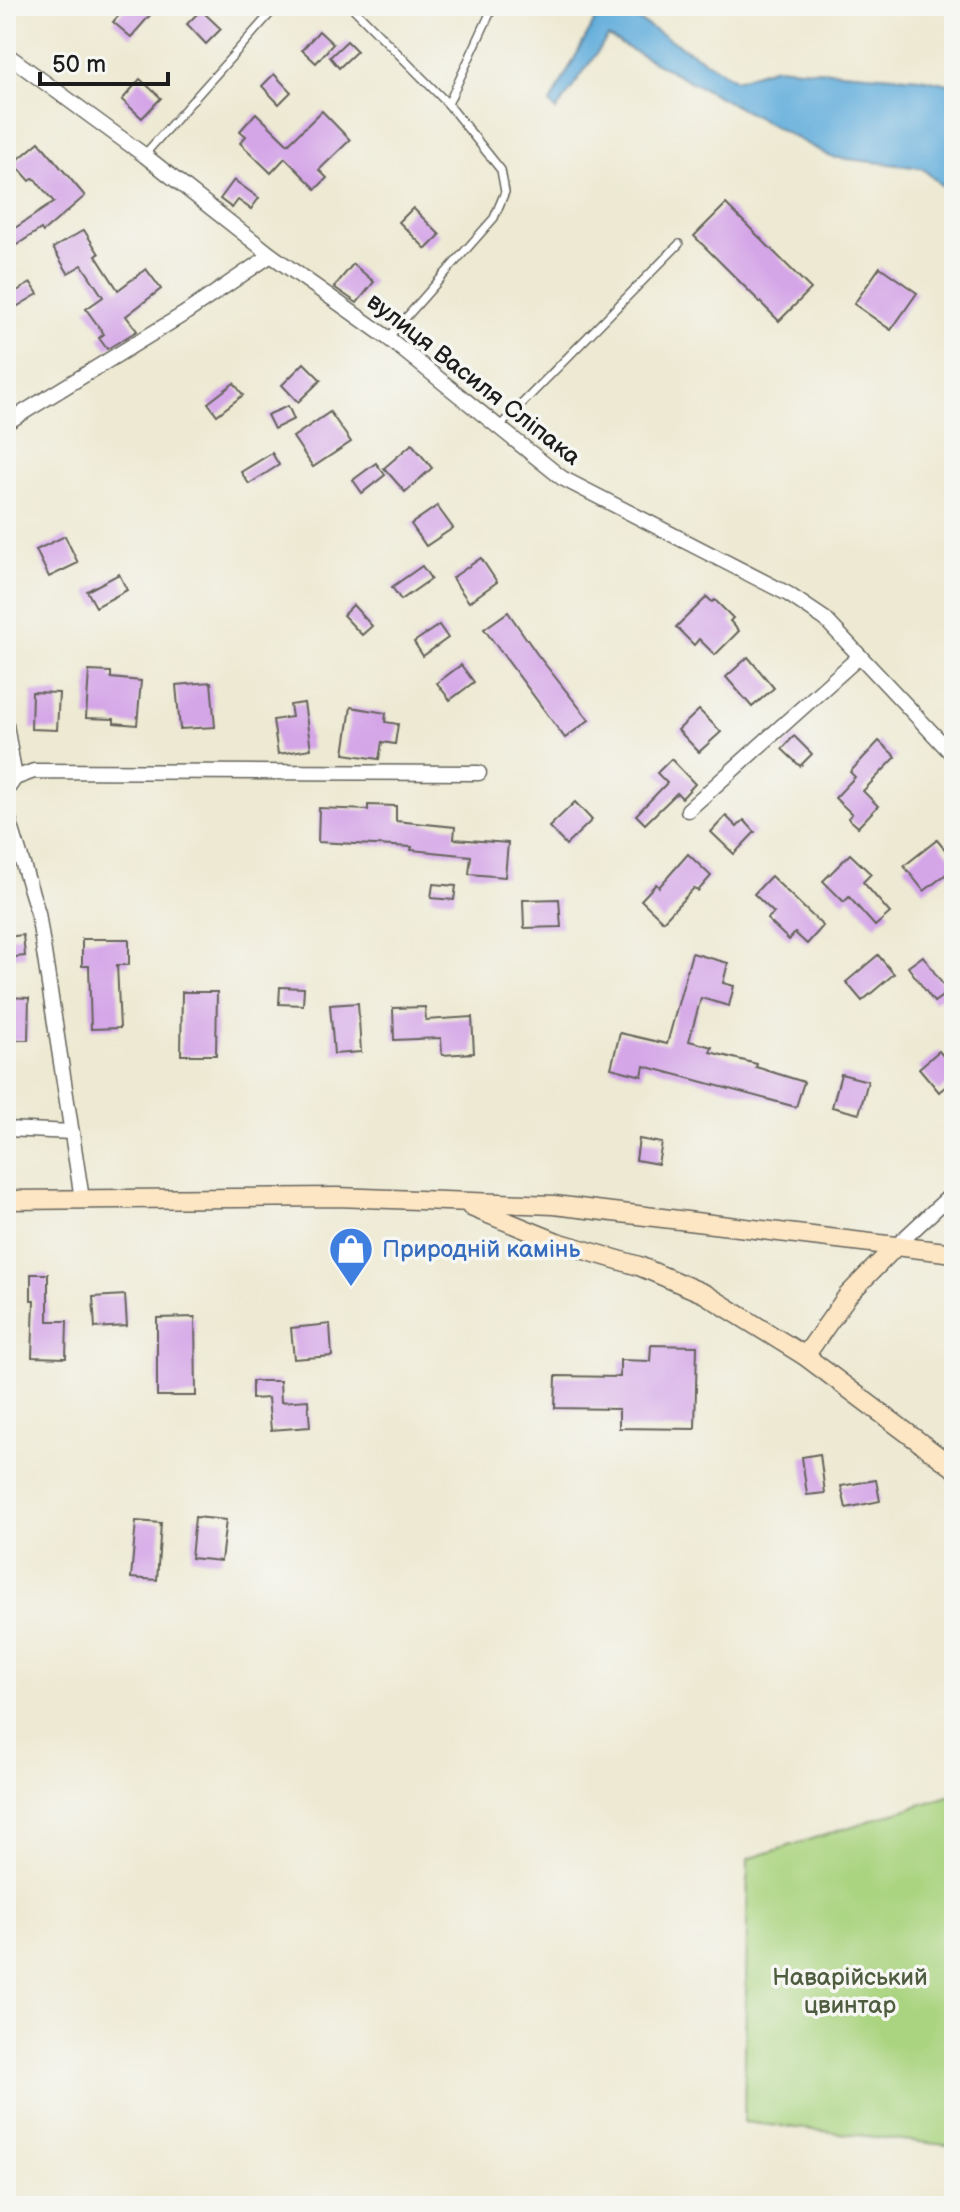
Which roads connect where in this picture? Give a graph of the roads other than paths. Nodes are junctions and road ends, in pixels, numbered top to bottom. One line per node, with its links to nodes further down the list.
1 (277, 6): 6 (lane)
2 (351, 6): 5 (lane)
3 (492, 9): 5 (lane)
4 (6, 54): 6 (street, вулиця Василя Сліпака)
5 (448, 104): 9 (lane)
6 (144, 155): 8 (street, вулиця Василя Сліпака)
7 (679, 244): 11 (lane)
8 (271, 255): 9 (street, вулиця Василя Сліпака); 10 (street)
9 (388, 338): 11 (street, вулиця Василя Сліпака)
10 (6, 423)
11 (497, 428): 12 (street, вулиця Василя Сліпака)
12 (860, 656): 14 (street, вулиця Василя Сліпака); 18 (street)
13 (6, 725): 16 (street)
14 (954, 756)
15 (479, 773): 16 (street)
16 (10, 784)
17 (6, 810): 20 (street)
18 (688, 810)
19 (6, 1129): 20 (street)
20 (72, 1132): 22 (street)
21 (954, 1192): 25 (street)
22 (82, 1199): 23 (main road); 24 (main road)
23 (6, 1200)
24 (457, 1201): 25 (main road); 27 (main road)
25 (896, 1246): 26 (main road); 27 (main road)
26 (954, 1253)
27 (805, 1356): 28 (main road)
28 (954, 1468)

